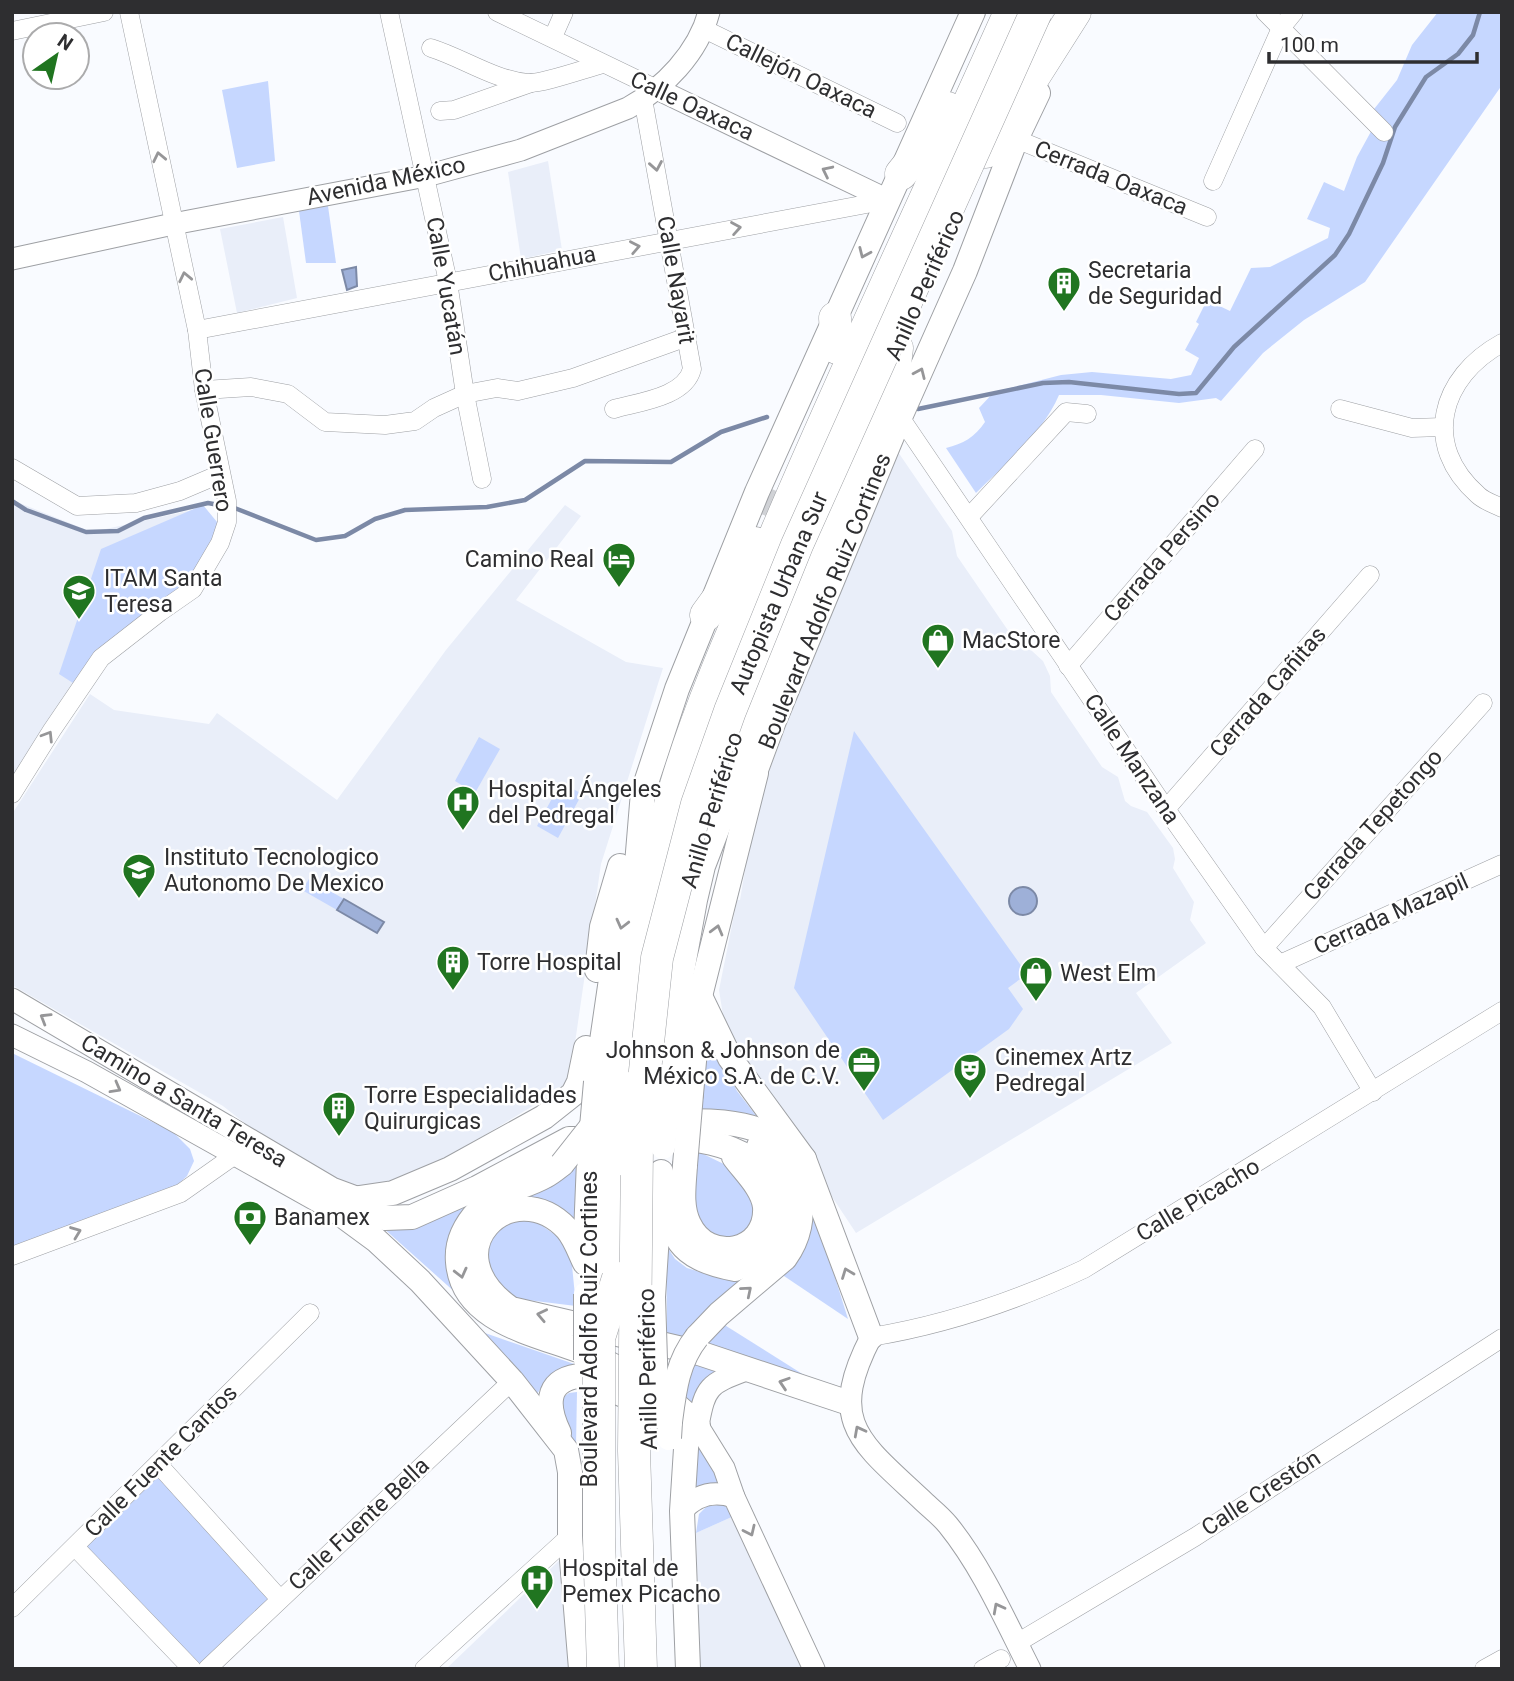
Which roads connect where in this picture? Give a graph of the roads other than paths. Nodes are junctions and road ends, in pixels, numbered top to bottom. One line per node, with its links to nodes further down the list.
1 (104, 12): 17 (street)
2 (129, 12): 32 (street, Calle Guerrero, one-way to 2)
3 (390, 12): 28 (street, Calle Yucatán)
4 (497, 12): 18 (street, Calle Oaxaca)
5 (564, 12): 18 (street)
6 (973, 12): 30 (main road, Boulevard Adolfo Ruiz Cortines)
7 (994, 12): 30 (highway)
8 (1010, 12): 37 (highway, Anillo Periférico)
9 (1021, 12): 87 (highway, Autopista Urbana Sur)
10 (1036, 12): 118 (highway, Autopista Urbana Sur, bridge)
11 (1048, 12): 27 (highway, Anillo Periférico)
12 (1076, 12): 26 (main road, Boulevard Adolfo Ruiz Cortines); 27 (highway)
13 (1265, 12): 16 (street)
14 (1294, 12): 16 (street)
15 (707, 21): 22 (street, Avenida México); 24 (street, Callejón Oaxaca)
16 (1281, 28): 25 (street); 29 (street)
17 (12, 31)
18 (553, 37): 20 (street, Calle Oaxaca)
19 (430, 48): 21 (street)
20 (603, 64): 21 (street); 22 (street, Calle Oaxaca)
21 (531, 83): 23 (street)
22 (650, 94): 28 (street, Avenida México); 30 (street, Calle Oaxaca, one-way to 22); 33 (street, Calle Nayarit, one-way to 33)
23 (440, 111)
24 (897, 123)
25 (1384, 132)
26 (1016, 139): 31 (street, Cerrada Oaxaca); 47 (main road, Boulevard Adolfo Ruiz Cortines, one-way to 26)
27 (986, 152): 40 (highway, Anillo Periférico)
28 (426, 176): 32 (street, Avenida México); 35 (street, Calle Yucatán)
29 (1213, 181)
30 (895, 187): 33 (street, Chihuahua, one-way to 30); 37 (main road, Boulevard Adolfo Ruiz Cortines, one-way to 37)
31 (1207, 217)
32 (173, 224): 34 (street, Avenida México); 36 (street, Calle Guerrero, one-way to 32)
33 (669, 240): 35 (street, Chihuahua, one-way to 33); 38 (street, Calle Nayarit)
34 (12, 260)
35 (448, 282): 36 (street, Chihuahua); 43 (street, Calle Yucatán)
36 (197, 330): 41 (street, Calle Guerrero)
37 (845, 333): 42 (highway, Anillo Periférico); 53 (highway); 57 (main road, Boulevard Adolfo Ruiz Cortines)
38 (687, 337): 43 (street); 44 (street, Calle Nayarit)
39 (1502, 343): 48 (street)
40 (897, 348): 63 (highway); 74 (highway, Anillo Periférico)
41 (204, 390): 43 (street); 51 (street, Calle Guerrero)
42 (835, 393): 57 (highway); 73 (highway, Anillo Periférico)
43 (465, 394): 52 (street, Calle Yucatán)
44 (614, 409)
45 (1340, 409): 48 (street)
46 (1087, 414): 55 (street)
47 (900, 417): 55 (street, Calle Manzana); 60 (main road, Boulevard Adolfo Ruiz Cortines)
48 (1442, 427): 54 (street)
49 (1255, 449): 58 (street, Cerrada Persino)
50 (12, 468): 51 (street)
51 (220, 474): 62 (street, Calle Guerrero, one-way to 51)
52 (482, 479)
53 (772, 489)
54 (1502, 508)
55 (969, 517): 58 (street, Calle Manzana)
56 (1370, 575): 64 (street, Cerrada Cañitas)
57 (705, 629): 61 (main road, Boulevard Adolfo Ruiz Cortines); 65 (highway)
58 (1068, 666): 64 (street, Calle Manzana)
59 (1483, 703): 67 (street, Cerrada Tepetongo)
60 (757, 767): 63 (main road, Boulevard Adolfo Ruiz Cortines); 69 (main road, one-way to 60)
61 (643, 792): 65 (main road, Boulevard Adolfo Ruiz Cortines); 83 (main road)
62 (12, 794)
63 (735, 794): 74 (main road, Boulevard Adolfo Ruiz Cortines)
64 (1166, 809): 67 (street, Calle Manzana)
65 (637, 864): 73 (main road, Boulevard Adolfo Ruiz Cortines, one-way to 73)
66 (1502, 864): 68 (street, Cerrada Mazapil)
67 (1264, 948): 68 (street, Calle Manzana)
68 (1280, 964): 75 (street, Calle Manzana)
69 (700, 996): 74 (main road); 80 (main road)
70 (12, 999): 83 (street, Camino a Santa Teresa, one-way to 70)
71 (1502, 1011): 75 (street, Calle Picacho)
72 (12, 1035): 79 (street, Camino a Santa Teresa, one-way to 79)
73 (607, 1083): 77 (main road, Boulevard Adolfo Ruiz Cortines, bridge); 81 (highway, Anillo Periférico, bridge)
74 (671, 1090): 78 (main road, bridge); 82 (highway, Anillo Periférico)
75 (1373, 1093): 90 (street, Calle Picacho)
76 (700, 1121): 80 (main road); 83 (main road); 98 (main road, one-way to 76, bridge)
77 (592, 1126): 81 (main road, Boulevard Adolfo Ruiz Cortines, bridge); 92 (main road, one-way to 92, bridge)
78 (727, 1148): 82 (main road); 84 (main road)
79 (235, 1155): 84 (street, Camino a Santa Teresa); 85 (street, one-way to 79)
80 (804, 1159): 90 (main road, one-way to 80)
81 (601, 1161): 86 (main road, Boulevard Adolfo Ruiz Cortines); 87 (highway, Anillo Periférico)
82 (656, 1162): 98 (highway, Anillo Periférico)
83 (359, 1198)
84 (337, 1212): 89 (main road)
85 (12, 1256)
86 (585, 1263): 87 (main road, Boulevard Adolfo Ruiz Cortines); 93 (main road, one-way to 86)
87 (604, 1290): 97 (highway, Anillo Periférico, bridge); 115 (highway, bridge); 117 (highway, Autopista Urbana Sur)
88 (310, 1313): 100 (street, Calle Fuente Cantos)
89 (453, 1315): 92 (main road); 94 (main road)
90 (871, 1337): 95 (street)
91 (1502, 1338): 107 (street, Calle Crestón)
92 (558, 1343): 96 (main road)
93 (746, 1370): 95 (main road, one-way to 93); 96 (street)
94 (512, 1381): 99 (main road); 105 (street, Calle Fuente Bella)
95 (849, 1403): 107 (street, one-way to 95)
96 (698, 1426): 101 (street)
97 (598, 1428): 114 (main road, Boulevard Adolfo Ruiz Cortines); 116 (highway, Anillo Periférico)
98 (663, 1432): 119 (highway, Anillo Periférico); 120 (main road)
99 (566, 1450): 102 (main road); 103 (main road)
100 (158, 1464): 104 (street, Calle Fuente Cantos); 105 (street)
101 (734, 1497): 102 (street); 122 (street, one-way to 122)
102 (682, 1511): 121 (main road)
103 (570, 1536): 112 (street); 113 (main road)
104 (75, 1547): 106 (street, Calle Fuente Cantos); 110 (street)
105 (280, 1599): 111 (street, Calle Fuente Bella)
106 (12, 1608)
107 (1017, 1643): 124 (street)
108 (1001, 1659): 123 (street)
109 (1502, 1660): 125 (street)
110 (192, 1669)
111 (208, 1669)
112 (424, 1669)
113 (581, 1669)
114 (594, 1669)
115 (603, 1669)
116 (619, 1669)
117 (630, 1669)
118 (641, 1669)
119 (650, 1669)
120 (676, 1669)
121 (688, 1669)
122 (814, 1669)
123 (983, 1669)
124 (1030, 1669)
125 (1484, 1669)

